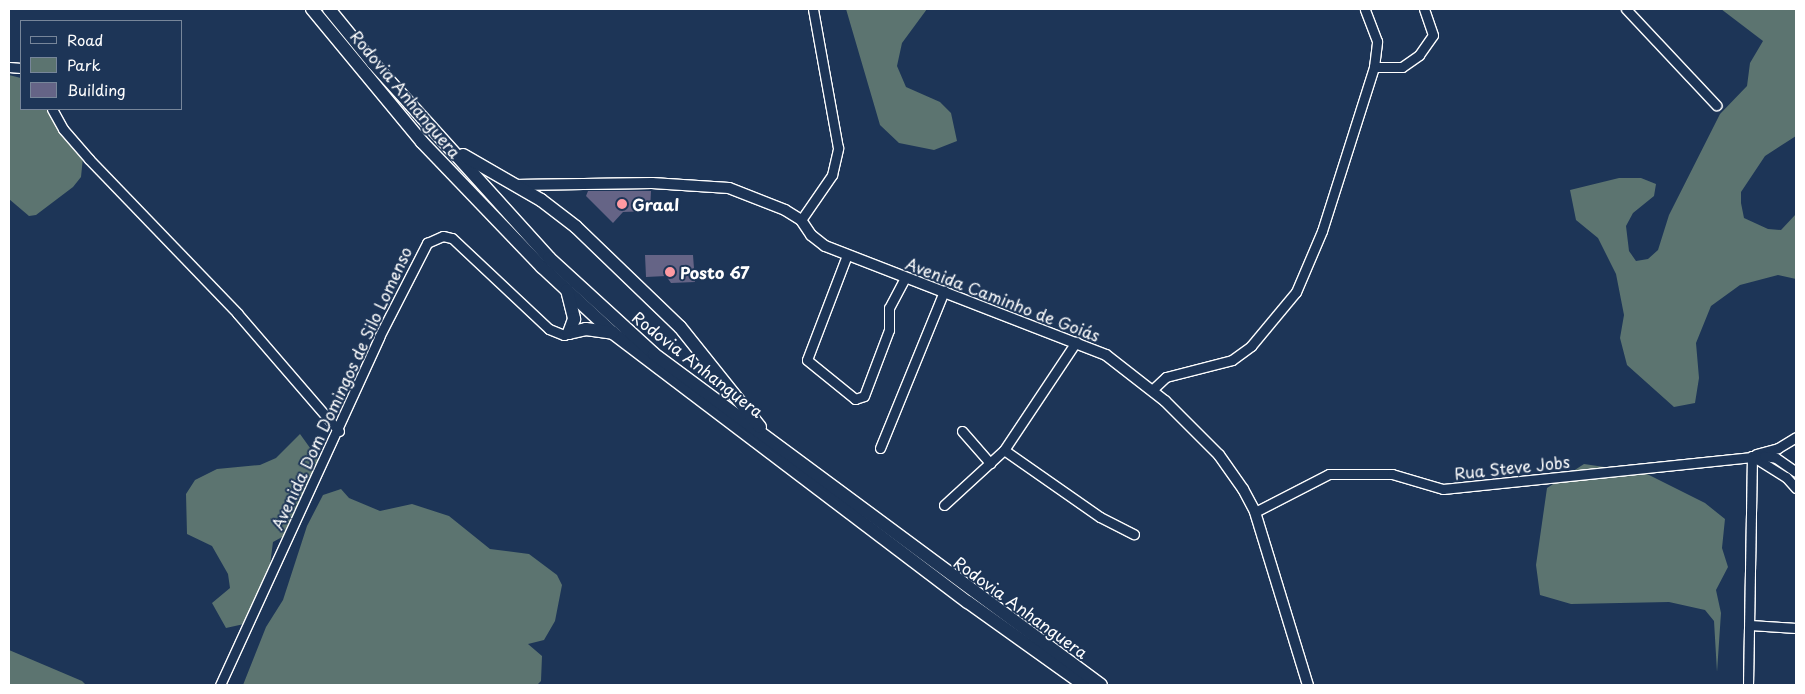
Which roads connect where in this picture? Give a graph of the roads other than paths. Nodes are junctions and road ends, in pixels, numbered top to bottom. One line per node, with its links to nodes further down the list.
1 (312, 9): 15 (highway, Rodovia Anhanguera)
2 (329, 9): 10 (highway, Rodovia Anhanguera)
3 (813, 9): 12 (street)
4 (1365, 9): 7 (street)
5 (1424, 9): 7 (street)
6 (1626, 9): 8 (street)
7 (1374, 67): 20 (street)
8 (1716, 105)
9 (53, 110): 21 (street)
10 (438, 137): 11 (highway); 24 (highway, Rodovia Anhanguera)
11 (512, 185): 12 (main road, Avenida Caminho de Goiás); 24 (highway)
12 (801, 220): 13 (main road, Avenida Caminho de Goiás)
13 (846, 256): 14 (main road, Avenida Caminho de Goiás); 14 (street)
14 (905, 278): 16 (main road, Avenida Caminho de Goiás)
15 (567, 290): 17 (highway); 18 (highway, Rodovia Anhanguera)
16 (944, 291): 19 (main road, Avenida Caminho de Goiás); 25 (street)
17 (570, 333): 18 (highway); 21 (street, Avenida Dom Domingos de Silo Lomenso)
18 (613, 333): 37 (highway, Rodovia Anhanguera)
19 (1076, 342): 20 (main road, Avenida Caminho de Goiás); 26 (street)
20 (1152, 390): 32 (main road, Avenida Caminho de Goiás)
21 (339, 430): 36 (street, Avenida Dom Domingos de Silo Lomenso)
22 (962, 432): 28 (street)
23 (1796, 437): 27 (street)
24 (772, 443): 38 (highway, Rodovia Anhanguera)
25 (880, 448)
26 (1004, 450): 28 (street); 33 (street)
27 (1752, 456): 29 (street); 30 (street); 32 (street, Rua Steve Jobs); 34 (street)
28 (990, 463): 31 (street)
29 (1796, 472)
30 (1796, 488)
31 (944, 505)
32 (1255, 512): 39 (main road, Avenida Caminho de Goiás)
33 (1134, 534)
34 (1750, 625): 35 (street); 40 (street)
35 (1796, 628)
36 (220, 685)
37 (1084, 685)
38 (1101, 685)
39 (1308, 685)
40 (1748, 685)

